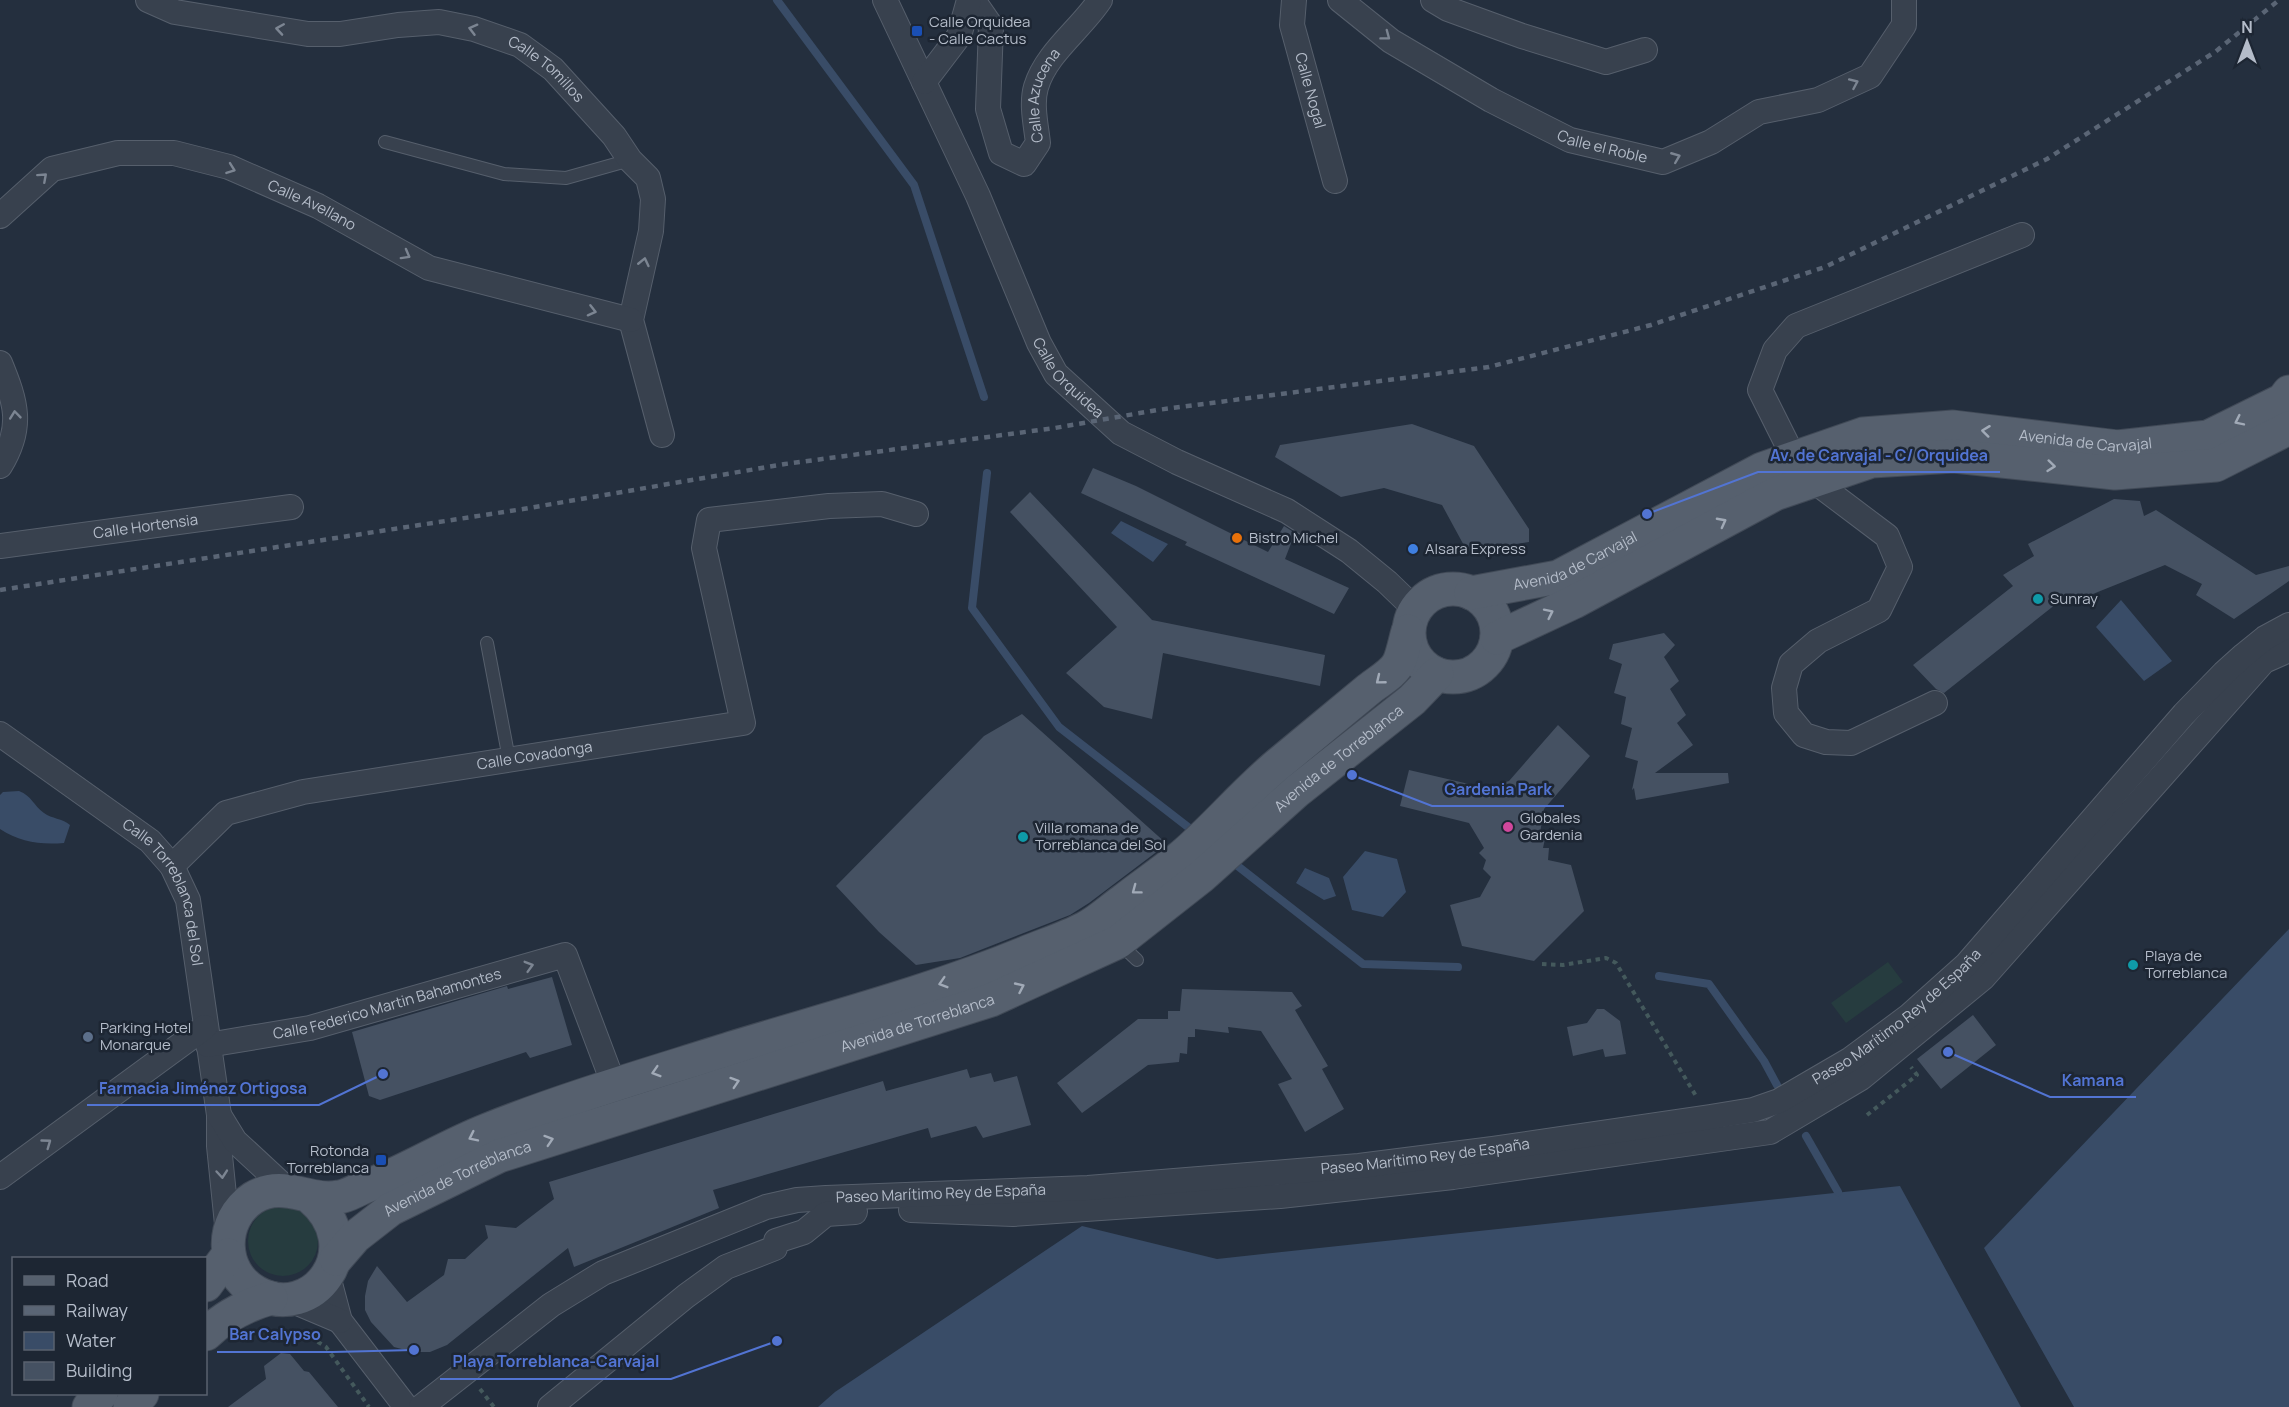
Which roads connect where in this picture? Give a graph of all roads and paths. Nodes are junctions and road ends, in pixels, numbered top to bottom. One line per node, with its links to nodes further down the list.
1 (148, 0): 12 (street, Calle Tomillos, one-way to 1)
2 (885, 0): 10 (street, Calle Orquidea)
3 (971, 0): 4 (street, Calle Azucena); 10 (street)
4 (1100, 0)
5 (1294, 0): 13 (street, Calle Nogal)
6 (1340, 0): 8 (street, Calle el Roble, one-way to 8)
7 (1433, 0): 9 (street)
8 (1904, 0)
9 (1645, 50)
10 (924, 82): 27 (street, Calle Orquidea)
11 (385, 142): 12 (lane)
12 (630, 160): 16 (street, Calle Tomillos, one-way to 12)
13 (1335, 181)
14 (0, 216): 16 (street, Calle Avellano, one-way to 16)
15 (2022, 234): 22 (street)
16 (631, 320): 20 (street, Calle Tomillos)
17 (0, 363): 21 (street, one-way to 17)
18 (2289, 392): 22 (main road, Avenida de Carvajal, one-way to 22)
19 (2289, 428): 22 (main road, Avenida de Carvajal, one-way to 19)
20 (662, 435)
21 (0, 466)
22 (1804, 469): 26 (main road, Avenida de Carvajal); 29 (main road, Avenida de Carvajal, one-way to 22); 33 (street)
23 (291, 507): 25 (street, Calle Hortensia)
24 (916, 514): 35 (street, Calle Covadonga)
25 (0, 546)
26 (1471, 593): 27 (main road); 29 (main road)
27 (1412, 620): 32 (main road); 36 (main road, Avenida de Torreblanca, one-way to 36)
28 (2289, 625): 43 (street, Paseo Marítimo Rey de España)
29 (1497, 639): 32 (main road)
30 (488, 643): 35 (lane)
31 (2289, 650): 60 (street)
32 (1437, 674): 36 (main road, Avenida de Torreblanca)
33 (1935, 703)
34 (0, 734): 37 (street, Calle Torreblanca del Sol)
35 (509, 759): 37 (street, Calle Covadonga)
36 (1228, 833): 38 (main road, Avenida de Torreblanca)
37 (172, 866): 40 (street, Calle Torreblanca del Sol)
38 (1192, 866): 41 (main road, Avenida de Torreblanca, one-way to 41); 47 (main road, Avenida de Torreblanca, one-way to 38)
39 (1542, 964): 43 (path)
40 (206, 1036): 41 (street, Calle Federico Martin Bahamontes, one-way to 41); 42 (street, Calle Torreblanca del Sol); 44 (street, one-way to 40)
41 (614, 1085): 45 (main road, Avenida de Torreblanca, one-way to 45)
42 (219, 1116): 45 (street, Calle Torreblanca del Sol); 46 (street, Calle Torreblanca del Sol, one-way to 46)
43 (1710, 1117): 59 (street, Paseo Marítimo Rey de España)
44 (0, 1177)
45 (299, 1193): 46 (main road); 47 (main road)
46 (228, 1244): 48 (main road); 49 (main road)
47 (332, 1267): 49 (main road); 50 (street)
48 (207, 1283)
49 (280, 1298): 50 (street); 51 (main road)
50 (340, 1321): 58 (street)
51 (207, 1333)
52 (308, 1336): 57 (path)
53 (100, 1395): 55 (main road)
54 (141, 1395): 56 (main road)
55 (89, 1407)
56 (130, 1407)
57 (369, 1407)
58 (406, 1407)
59 (421, 1407)
60 (550, 1407)

